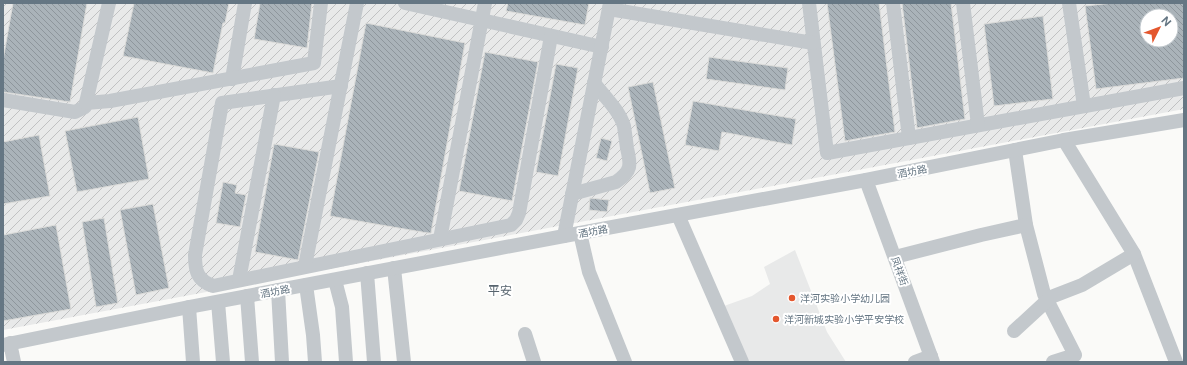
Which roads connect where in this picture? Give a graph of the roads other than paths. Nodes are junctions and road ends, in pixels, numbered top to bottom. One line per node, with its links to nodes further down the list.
1 (109, 3): 22 (street)
2 (245, 3): 16 (street)
3 (321, 3): 16 (street)
4 (357, 3): 18 (street)
5 (405, 3): 12 (street)
6 (484, 3): 12 (street)
7 (809, 3): 14 (street)
8 (892, 3): 26 (street)
9 (963, 3): 25 (street)
10 (1070, 3): 23 (street)
11 (610, 6): 14 (street); 15 (street)
12 (481, 20): 13 (street); 35 (street)
13 (551, 36): 15 (street); 35 (street)
14 (814, 43): 26 (street)
15 (602, 47): 17 (street)
16 (232, 79): 22 (street)
17 (594, 83): 30 (street); 30 (street)
18 (340, 86): 20 (street); 38 (street)
19 (1184, 88): 23 (street)
20 (274, 96): 41 (street); 41 (street)
21 (3, 100): 22 (street)
22 (86, 103)
23 (1084, 106): 25 (street)
24 (1184, 120): 27 (street, 酒坊路)
25 (978, 125): 26 (street)
26 (909, 138)
27 (1064, 140): 28 (street, 酒坊路); 36 (street)
28 (1015, 150): 29 (street, 酒坊路); 32 (street)
29 (866, 180): 31 (street, 酒坊路); 37 (street, 凤祥街)
30 (572, 194): 34 (street)
31 (678, 215): 33 (street, 酒坊路); 64 (street)
32 (1026, 225): 37 (street); 46 (street)
33 (580, 233): 34 (street, 酒坊路); 63 (street)
34 (564, 236): 39 (street, 酒坊路)
35 (440, 239): 38 (street)
36 (1134, 254): 46 (street); 67 (street)
37 (895, 257): 52 (street, 凤祥街)
38 (305, 266): 41 (street)
39 (394, 268): 40 (street, 酒坊路); 61 (street)
40 (367, 273): 42 (street, 酒坊路); 60 (street)
41 (239, 280)
42 (335, 280): 43 (street, 酒坊路); 59 (street)
43 (306, 285): 44 (street, 酒坊路); 58 (street)
44 (278, 290): 45 (street, 酒坊路); 57 (street)
45 (247, 296): 47 (street, 酒坊路); 56 (street)
46 (1048, 300): 49 (street); 66 (street)
47 (218, 302): 48 (street, 酒坊路); 55 (street)
48 (189, 307): 51 (street, 酒坊路); 54 (street)
49 (1014, 331)
50 (525, 334): 62 (street)
51 (6, 344): 53 (street)
52 (932, 359): 65 (street)
53 (14, 362)
54 (193, 362)
55 (223, 362)
56 (252, 362)
57 (282, 362)
58 (315, 362)
59 (346, 362)
60 (374, 362)
61 (404, 362)
62 (534, 362)
63 (625, 362)
64 (742, 362)
65 (915, 362)
66 (1053, 362)
67 (1176, 362)

